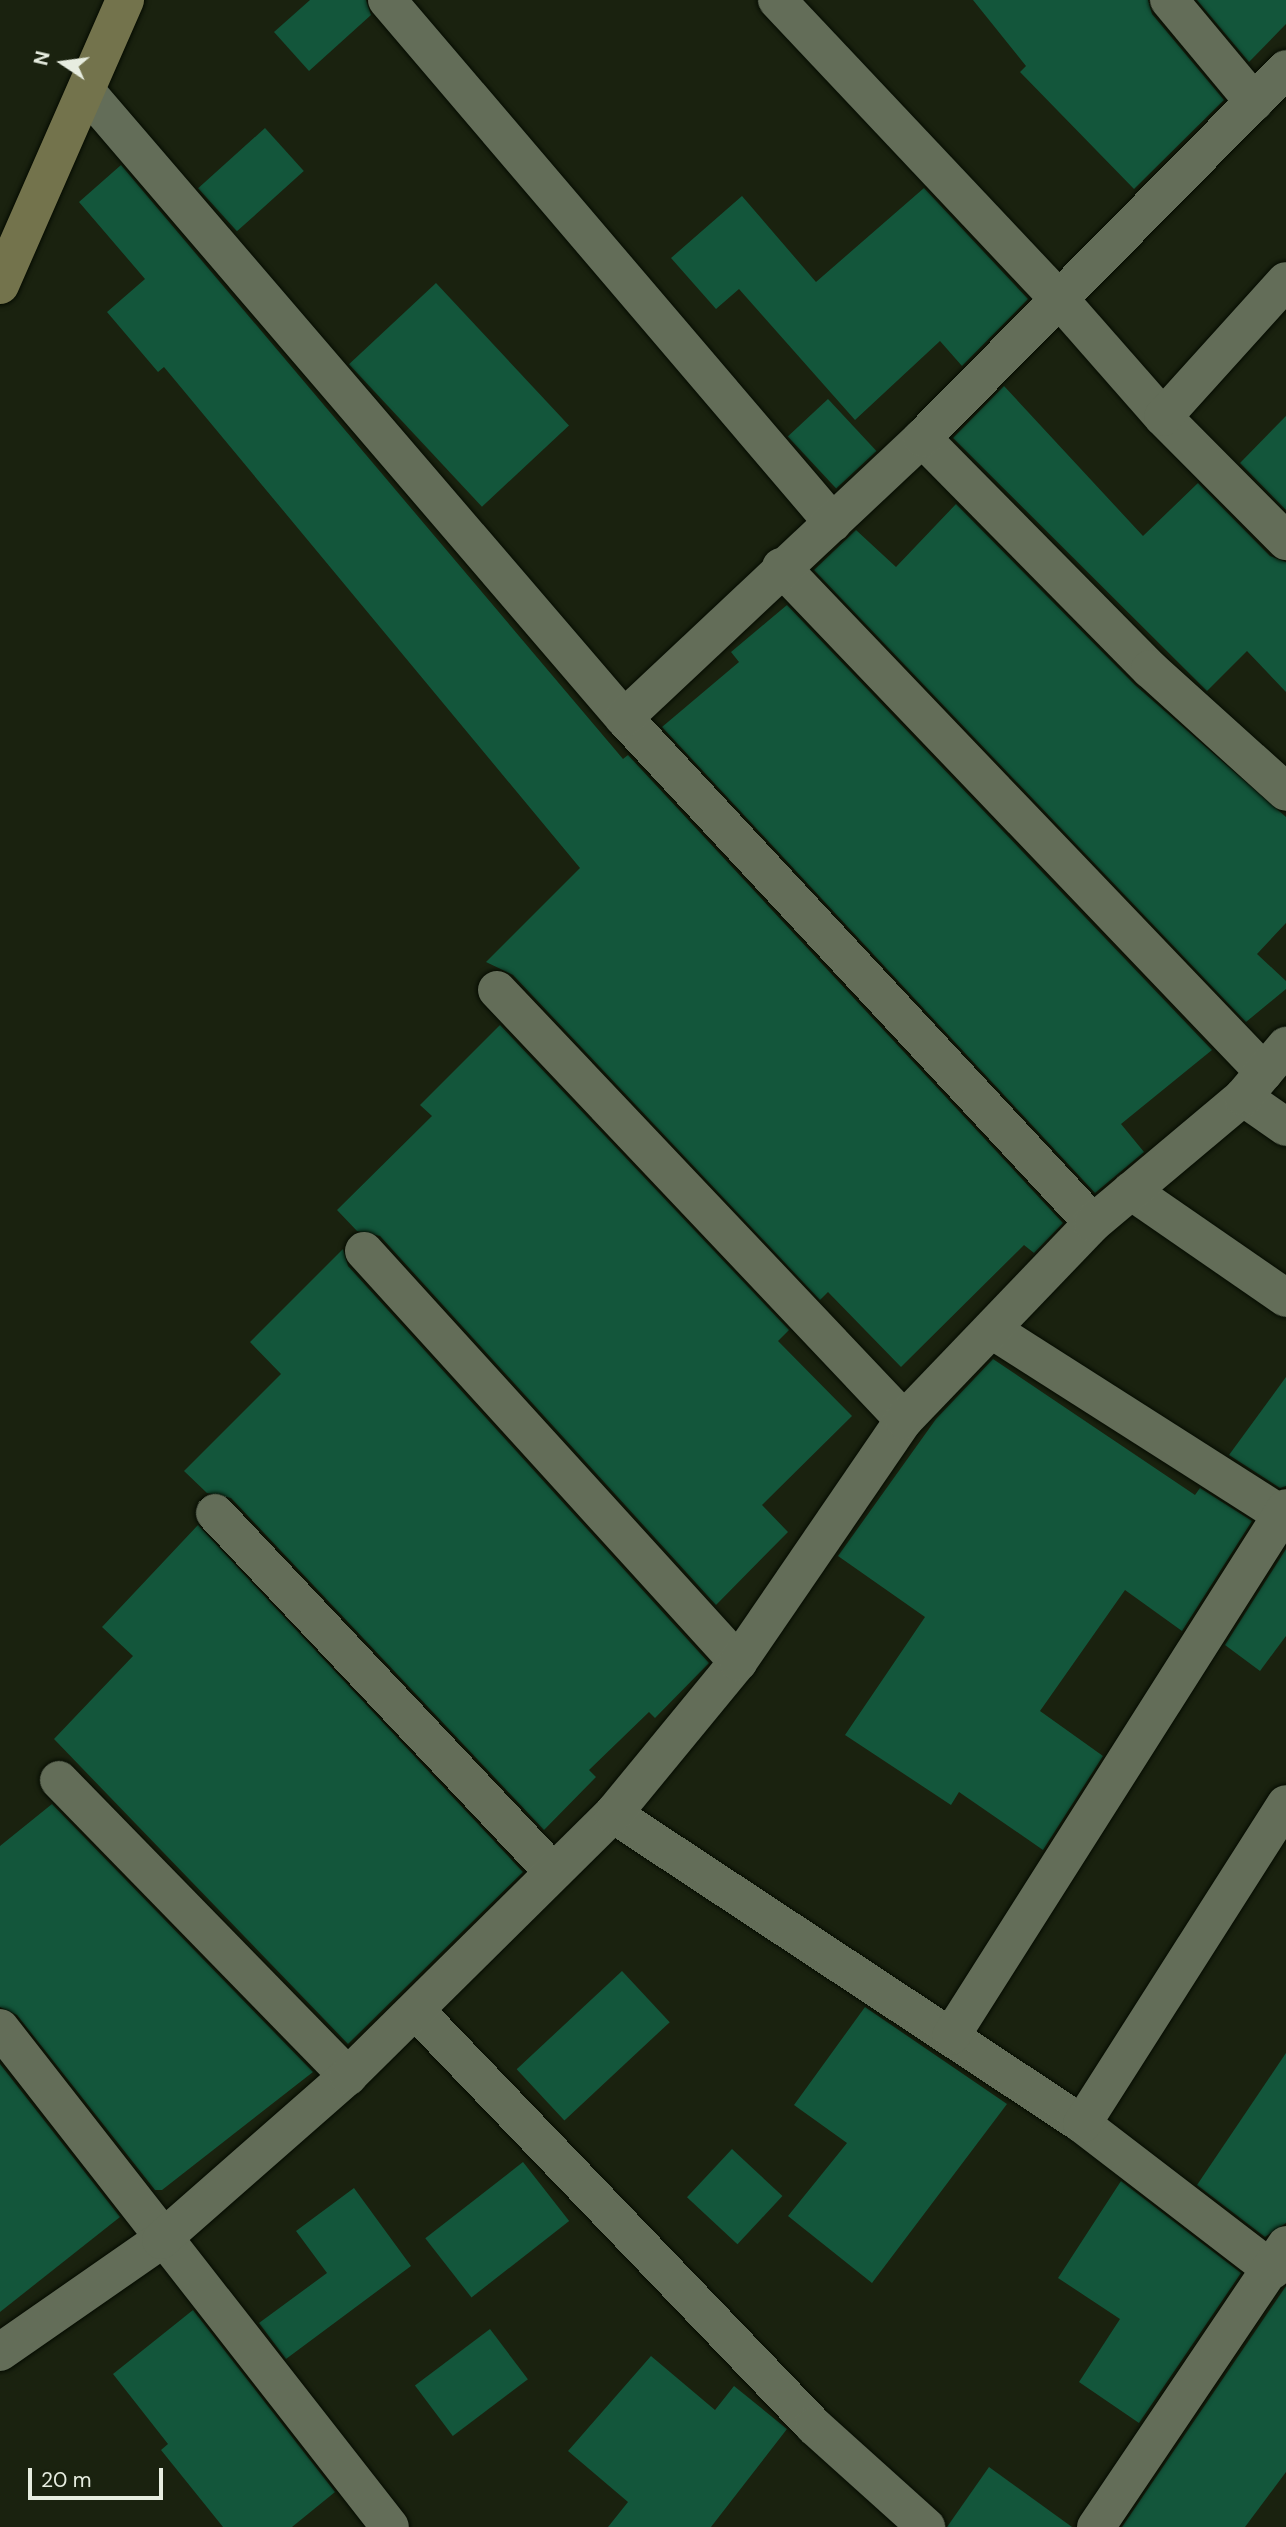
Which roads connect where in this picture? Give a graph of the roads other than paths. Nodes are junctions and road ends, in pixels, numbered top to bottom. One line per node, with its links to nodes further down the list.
1 (125, 0): 6 (street)
2 (387, 0): 13 (street)
3 (777, 0): 10 (street)
4 (1169, 0): 7 (street)
5 (1286, 69): 7 (street)
6 (86, 91): 9 (street); 16 (street)
7 (1254, 102): 10 (street)
8 (1286, 281): 11 (street)
9 (0, 285)
10 (1061, 301): 11 (street); 12 (street)
11 (1163, 417): 14 (street)
12 (922, 438): 13 (street); 17 (street)
13 (833, 523): 15 (street)
14 (1286, 541)
15 (781, 567): 16 (street); 19 (street)
16 (624, 718): 22 (street)
17 (1286, 792)
18 (497, 990): 26 (street)
19 (1265, 1072): 20 (street); 21 (street)
20 (1286, 1126)
21 (1131, 1191): 22 (street); 24 (street)
22 (1093, 1223): 25 (street)
23 (364, 1251): 29 (street)
24 (1286, 1298)
25 (992, 1330): 26 (street); 28 (street)
26 (904, 1420): 29 (street)
27 (215, 1513): 33 (street)
28 (1284, 1513): 36 (street)
29 (737, 1662): 32 (street)
30 (59, 1780): 37 (street)
31 (1286, 1804): 38 (street)
32 (613, 1814): 33 (street); 36 (street)
33 (553, 1872): 34 (street)
34 (416, 2011): 37 (street); 43 (street)
35 (0, 2028): 39 (street)
36 (951, 2036): 38 (street)
37 (348, 2076): 39 (street)
38 (1082, 2124): 40 (street)
39 (161, 2240): 41 (street); 42 (street)
40 (1279, 2258): 44 (street)
41 (0, 2352)
42 (390, 2527)
43 (926, 2527)
44 (1096, 2527)

